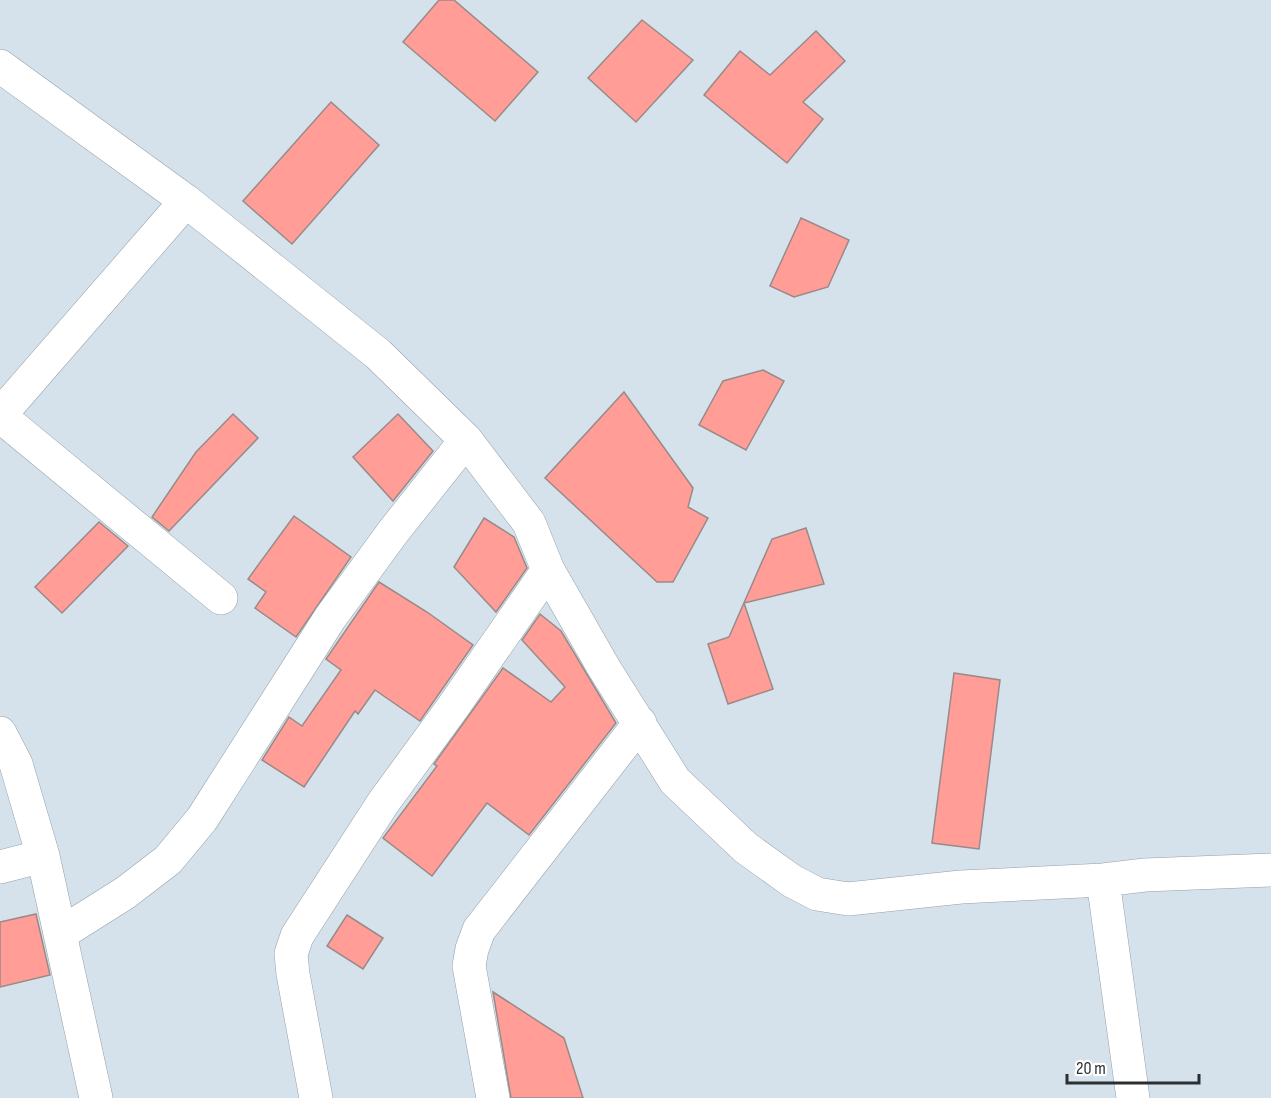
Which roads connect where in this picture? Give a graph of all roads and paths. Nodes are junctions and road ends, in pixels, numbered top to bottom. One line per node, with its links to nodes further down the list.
1 (0, 66): 2 (street)
2 (186, 201): 3 (street); 4 (street)
3 (0, 416): 6 (street)
4 (466, 440): 5 (street); 13 (street)
5 (548, 570): 7 (street); 15 (street)
6 (221, 598)
7 (640, 723): 12 (street); 16 (street)
8 (0, 733): 9 (street)
9 (42, 856): 10 (street); 13 (street)
10 (0, 867)
11 (1271, 870): 12 (street)
12 (1103, 880): 17 (street)
13 (60, 934): 14 (street)
14 (96, 1098)
15 (316, 1098)
16 (493, 1098)
17 (1133, 1098)

